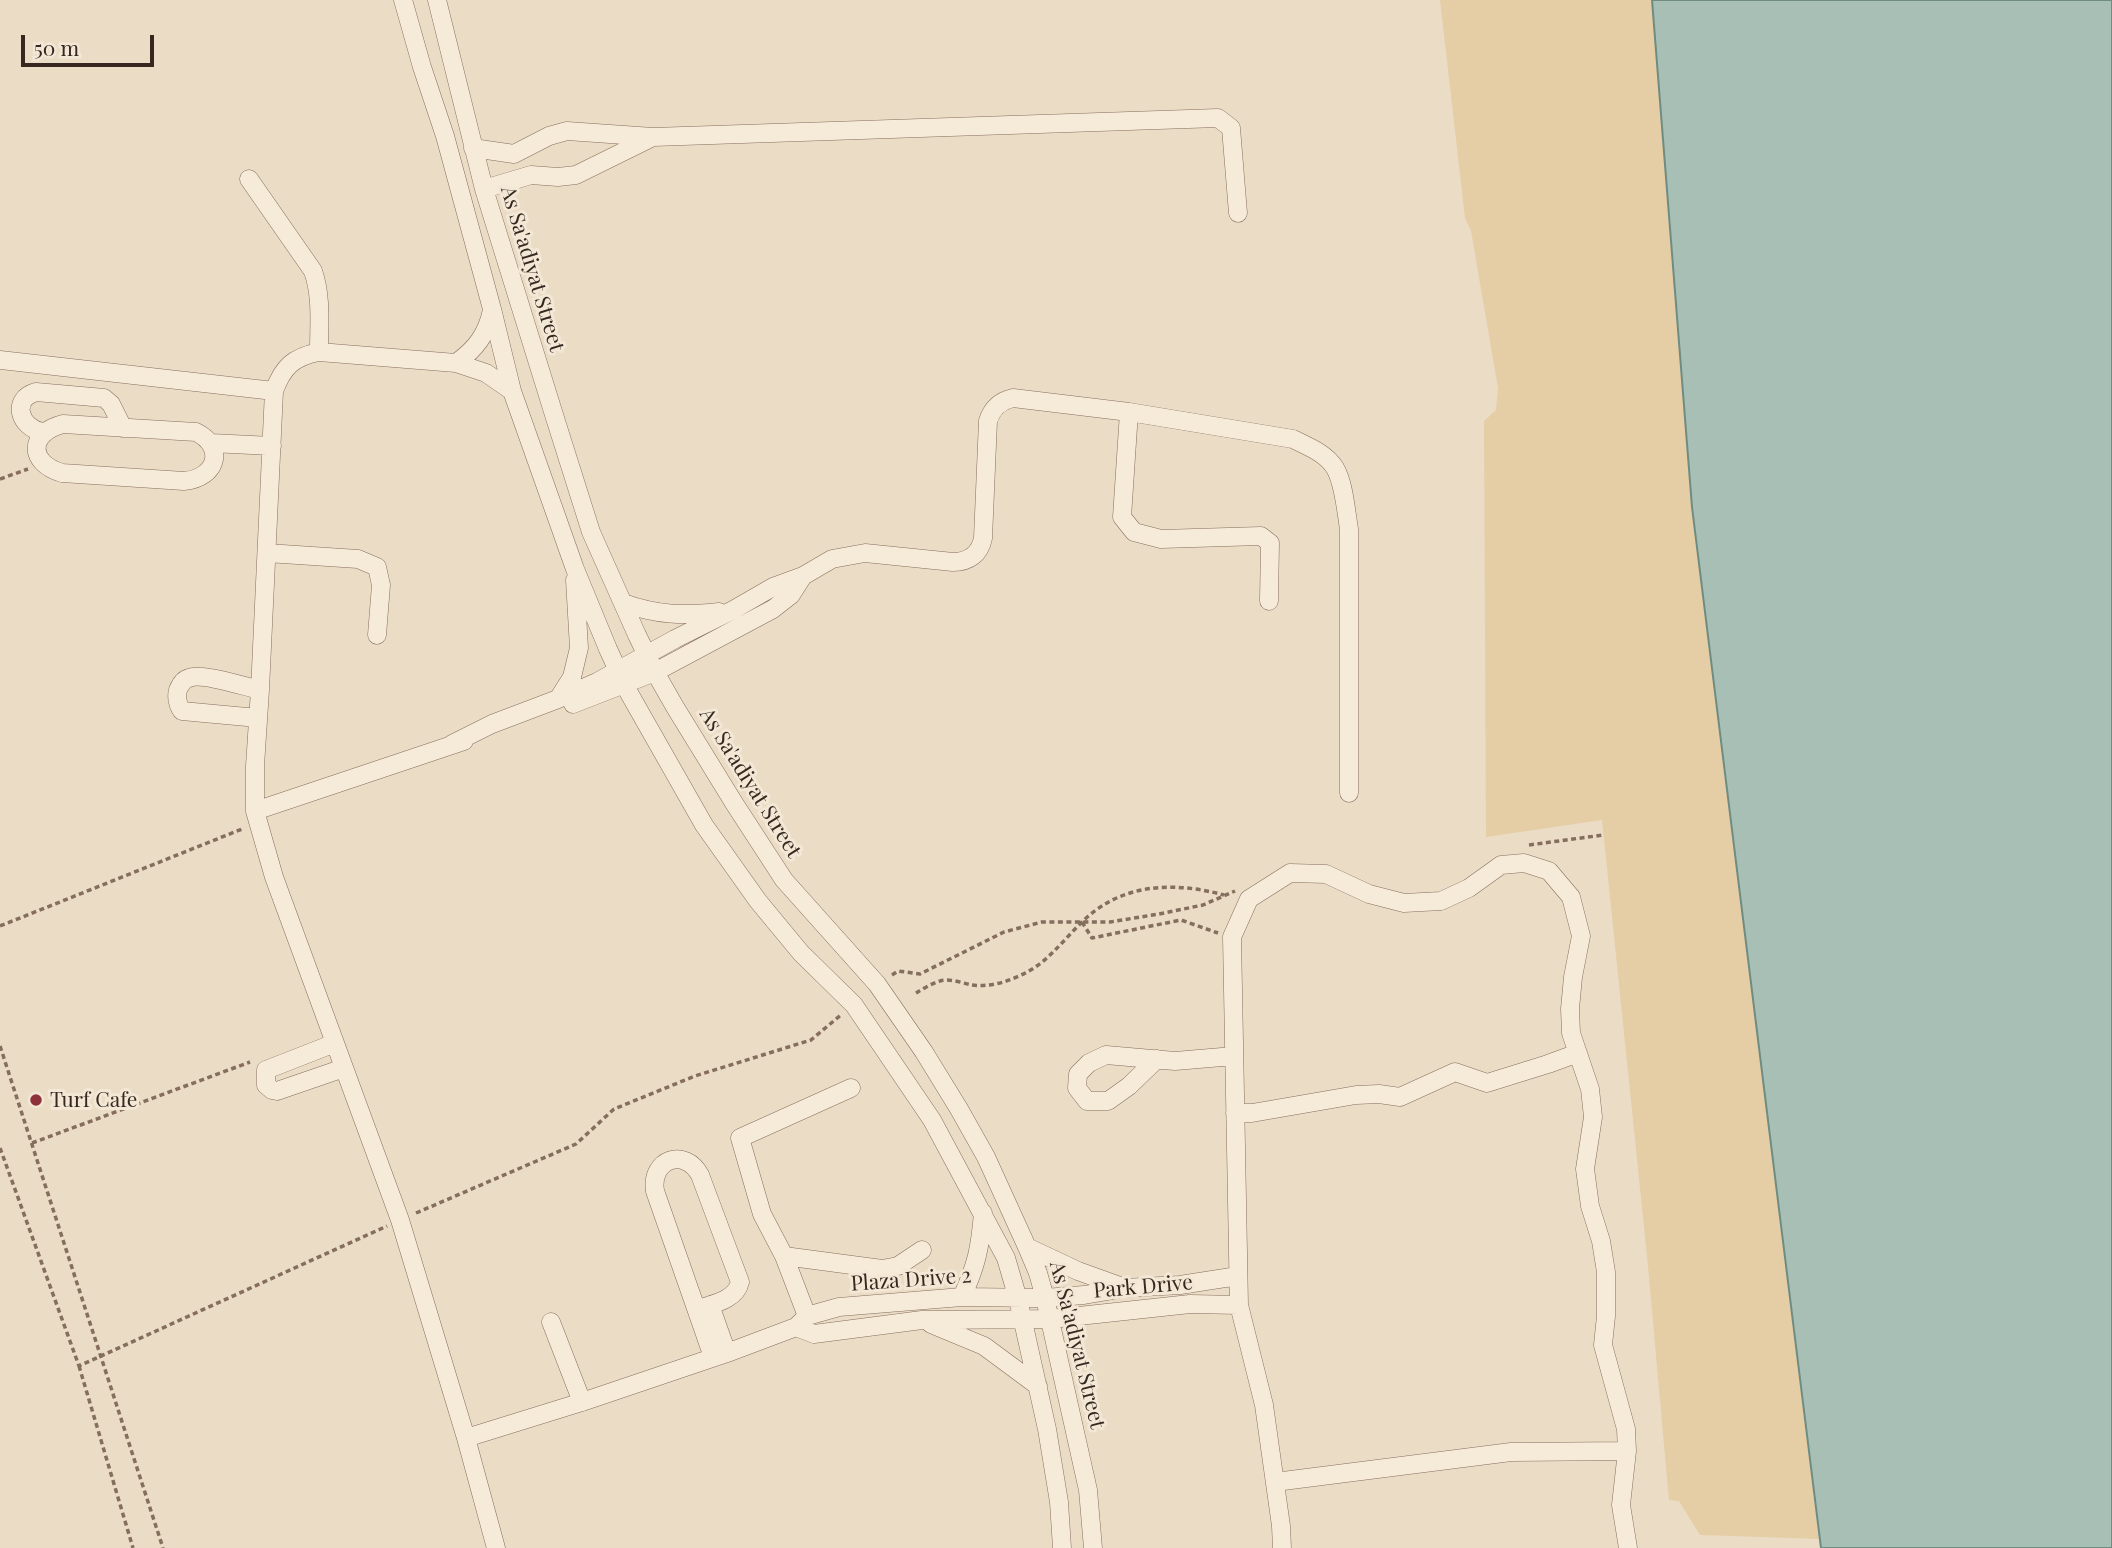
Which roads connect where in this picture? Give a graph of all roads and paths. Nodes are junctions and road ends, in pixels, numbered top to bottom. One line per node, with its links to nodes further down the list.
1 (403, 0): 3 (street)
2 (437, 0): 5 (street, As Sa'adiyat Street)
3 (445, 136): 5 (street); 9 (street)
4 (653, 137): 5 (street); 7 (street); 8 (street)
5 (475, 156): 7 (street, As Sa'adiyat Street)
6 (250, 179): 10 (street)
7 (484, 189): 28 (street, As Sa'adiyat Street)
8 (1238, 213)
9 (492, 309): 12 (street); 15 (street)
10 (319, 352): 12 (street); 14 (street)
11 (0, 360): 13 (street)
12 (456, 363): 15 (street)
13 (36, 365): 14 (street); 16 (street)
14 (274, 391): 21 (street)
15 (512, 391): 25 (street)
16 (36, 392): 18 (street); 19 (street)
17 (1129, 412): 26 (street); 27 (street); 38 (street)
18 (123, 428): 19 (street); 20 (street)
19 (43, 432): 22 (street)
20 (211, 443): 21 (street); 22 (street)
21 (272, 446): 24 (street)
22 (43, 463): 23 (path)
23 (0, 479)
24 (267, 553): 30 (street); 34 (street)
25 (575, 569): 33 (street); 35 (street)
26 (803, 576): 29 (street); 32 (street)
27 (1269, 601)
28 (623, 603): 29 (street); 31 (street, As Sa'adiyat Street)
29 (733, 610): 31 (street)
30 (377, 635)
31 (647, 655): 32 (street, As Sa'adiyat Street); 33 (street)
32 (655, 673): 33 (street); 59 (street, As Sa'adiyat Street)
33 (621, 678): 35 (street); 37 (street); 45 (street)
34 (260, 690): 36 (street); 36 (street)
35 (558, 699): 37 (street)
36 (258, 718): 39 (street)
37 (452, 744): 39 (street)
38 (1349, 793)
39 (257, 817): 42 (path); 46 (street)
40 (1225, 895): 41 (path)
41 (1082, 922): 43 (path); 44 (path)
42 (0, 926)
43 (1232, 937): 48 (street); 49 (street)
44 (916, 993)
45 (854, 1005): 57 (street); 58 (path)
46 (335, 1043): 52 (street); 52 (street)
47 (0, 1046): 55 (path)
48 (1578, 1053): 54 (street); 80 (street)
49 (1234, 1056): 50 (street); 54 (street)
50 (1157, 1059)
51 (253, 1061): 55 (path)
52 (344, 1068): 58 (street)
53 (851, 1088): 61 (street)
54 (1235, 1113): 62 (street)
55 (32, 1143): 75 (path)
56 (0, 1148): 76 (path)
57 (983, 1213): 64 (street); 66 (street)
58 (400, 1220): 75 (path); 79 (street)
59 (1027, 1247): 63 (street); 65 (street, As Sa'adiyat Street)
60 (922, 1250): 61 (street)
61 (784, 1256): 73 (street)
62 (1238, 1276): 63 (street, Park Drive); 67 (street)
63 (1125, 1288): 65 (street, Park Drive)
64 (962, 1297): 66 (street, Plaza Drive 2); 73 (street, Plaza Drive 2)
65 (1045, 1298): 66 (street, Park Drive); 69 (street, As Sa'adiyat Street)
66 (1018, 1299): 71 (street)
67 (1239, 1305): 69 (street, Park Drive); 81 (street)
68 (704, 1307): 68 (street); 74 (street)
69 (1051, 1319): 71 (street, Park Drive); 86 (street, As Sa'adiyat Street)
70 (922, 1320): 71 (street, Plaza Drive 2); 73 (street, Plaza Drive 2); 77 (street)
71 (1023, 1320): 77 (street)
72 (551, 1322): 78 (street)
73 (802, 1322): 74 (street, Plaza Drive 2)
74 (720, 1355): 78 (street, Plaza Drive 2)
75 (100, 1357): 76 (path); 83 (path)
76 (79, 1366): 82 (path)
77 (1038, 1386): 85 (street)
78 (582, 1402): 79 (street, Plaza Drive 2)
79 (466, 1438): 84 (street)
80 (1627, 1451): 81 (street); 88 (street)
81 (1275, 1482): 87 (street)
82 (133, 1548)
83 (163, 1548)
84 (496, 1548)
85 (1062, 1548)
86 (1093, 1548)
87 (1282, 1548)
88 (1628, 1548)

